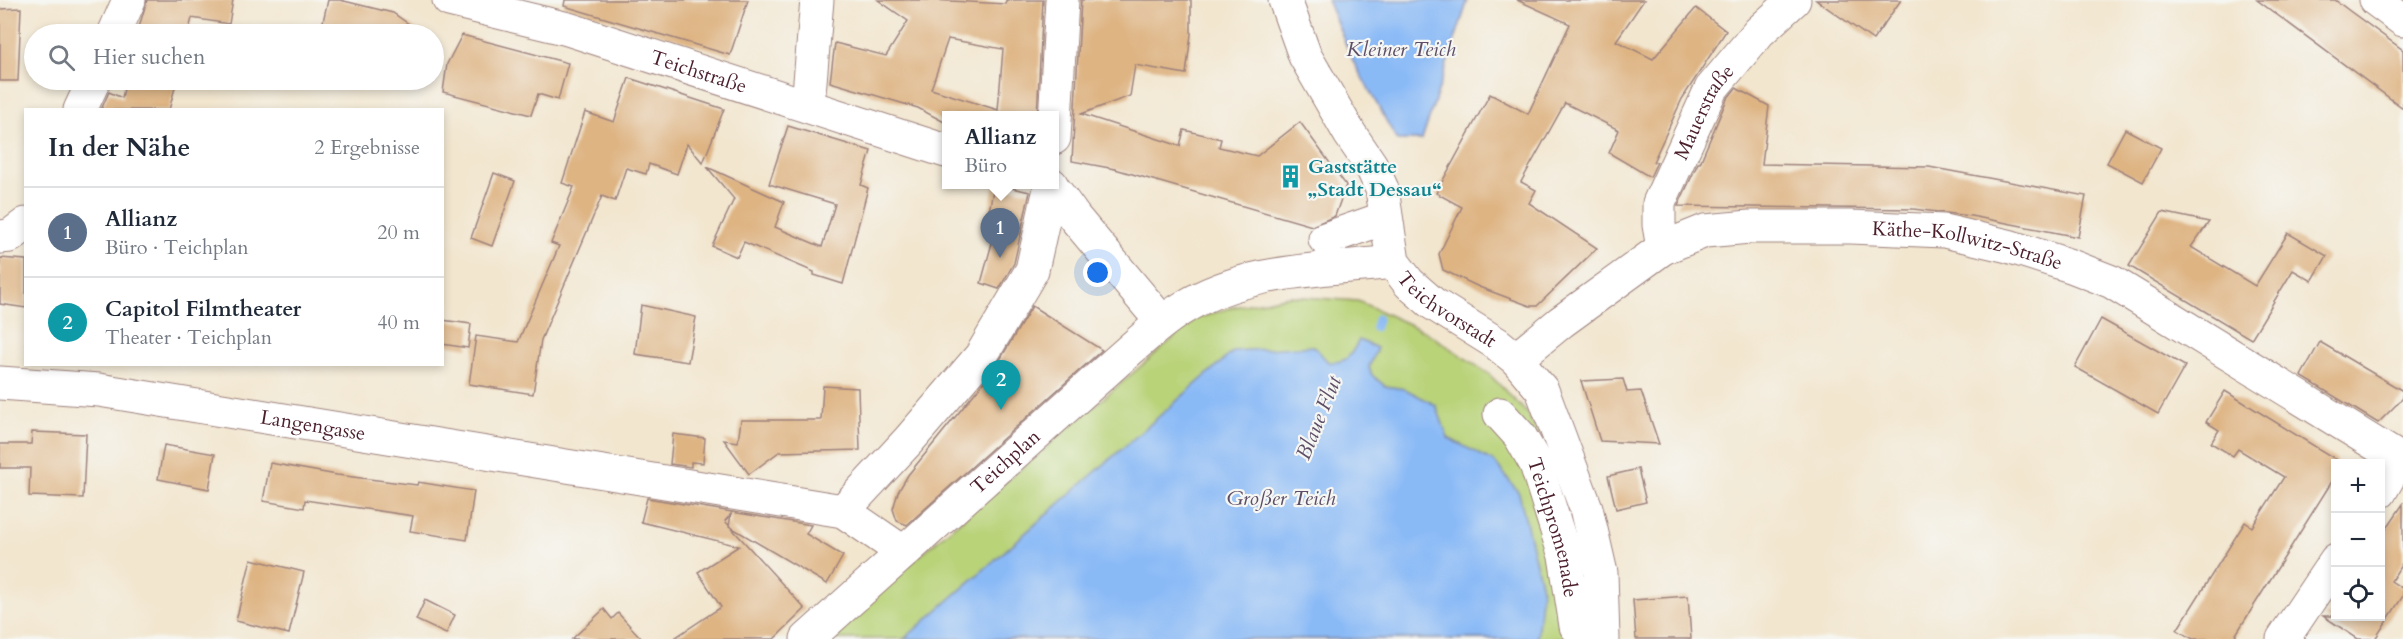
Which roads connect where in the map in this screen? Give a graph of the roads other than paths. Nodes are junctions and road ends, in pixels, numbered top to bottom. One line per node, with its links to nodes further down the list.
1 (129, 0): 9 (street)
2 (449, 0): 11 (street, Teichstraße)
3 (817, 0): 11 (street)
4 (1062, 0): 13 (street)
5 (1285, 0): 17 (street)
6 (1794, 0): 21 (street, Mauerstraße)
7 (2376, 0): 8 (street)
8 (2403, 20)
9 (118, 24)
10 (89, 90): 12 (street)
11 (808, 105): 14 (street, Teichstraße)
12 (81, 108)
13 (1056, 111)
14 (942, 150)
15 (1049, 189): 29 (street)
16 (1053, 189): 23 (street)
17 (1385, 218): 20 (street); 22 (street)
18 (24, 226): 19 (street)
19 (0, 237)
20 (1325, 239)
21 (1663, 248): 24 (street, Käthe-Kollwitz-Straße); 27 (street, Käthe-Kollwitz-Straße)
22 (1393, 262): 23 (street, Teichvorstadt); 24 (street, Teichvorstadt)
23 (1162, 322): 30 (street, Teichplan)
24 (1516, 358): 34 (street, Teichvorstadt)
25 (0, 383): 29 (street, Langengasse)
26 (1500, 414): 33 (street, Teichpromenade)
27 (2398, 451): 28 (street)
28 (2385, 481)
29 (843, 511): 30 (street)
30 (903, 552): 32 (street, Teichplan)
31 (2331, 567): 35 (street)
32 (807, 639)
33 (1598, 639)
34 (1603, 639)
35 (2283, 639)

